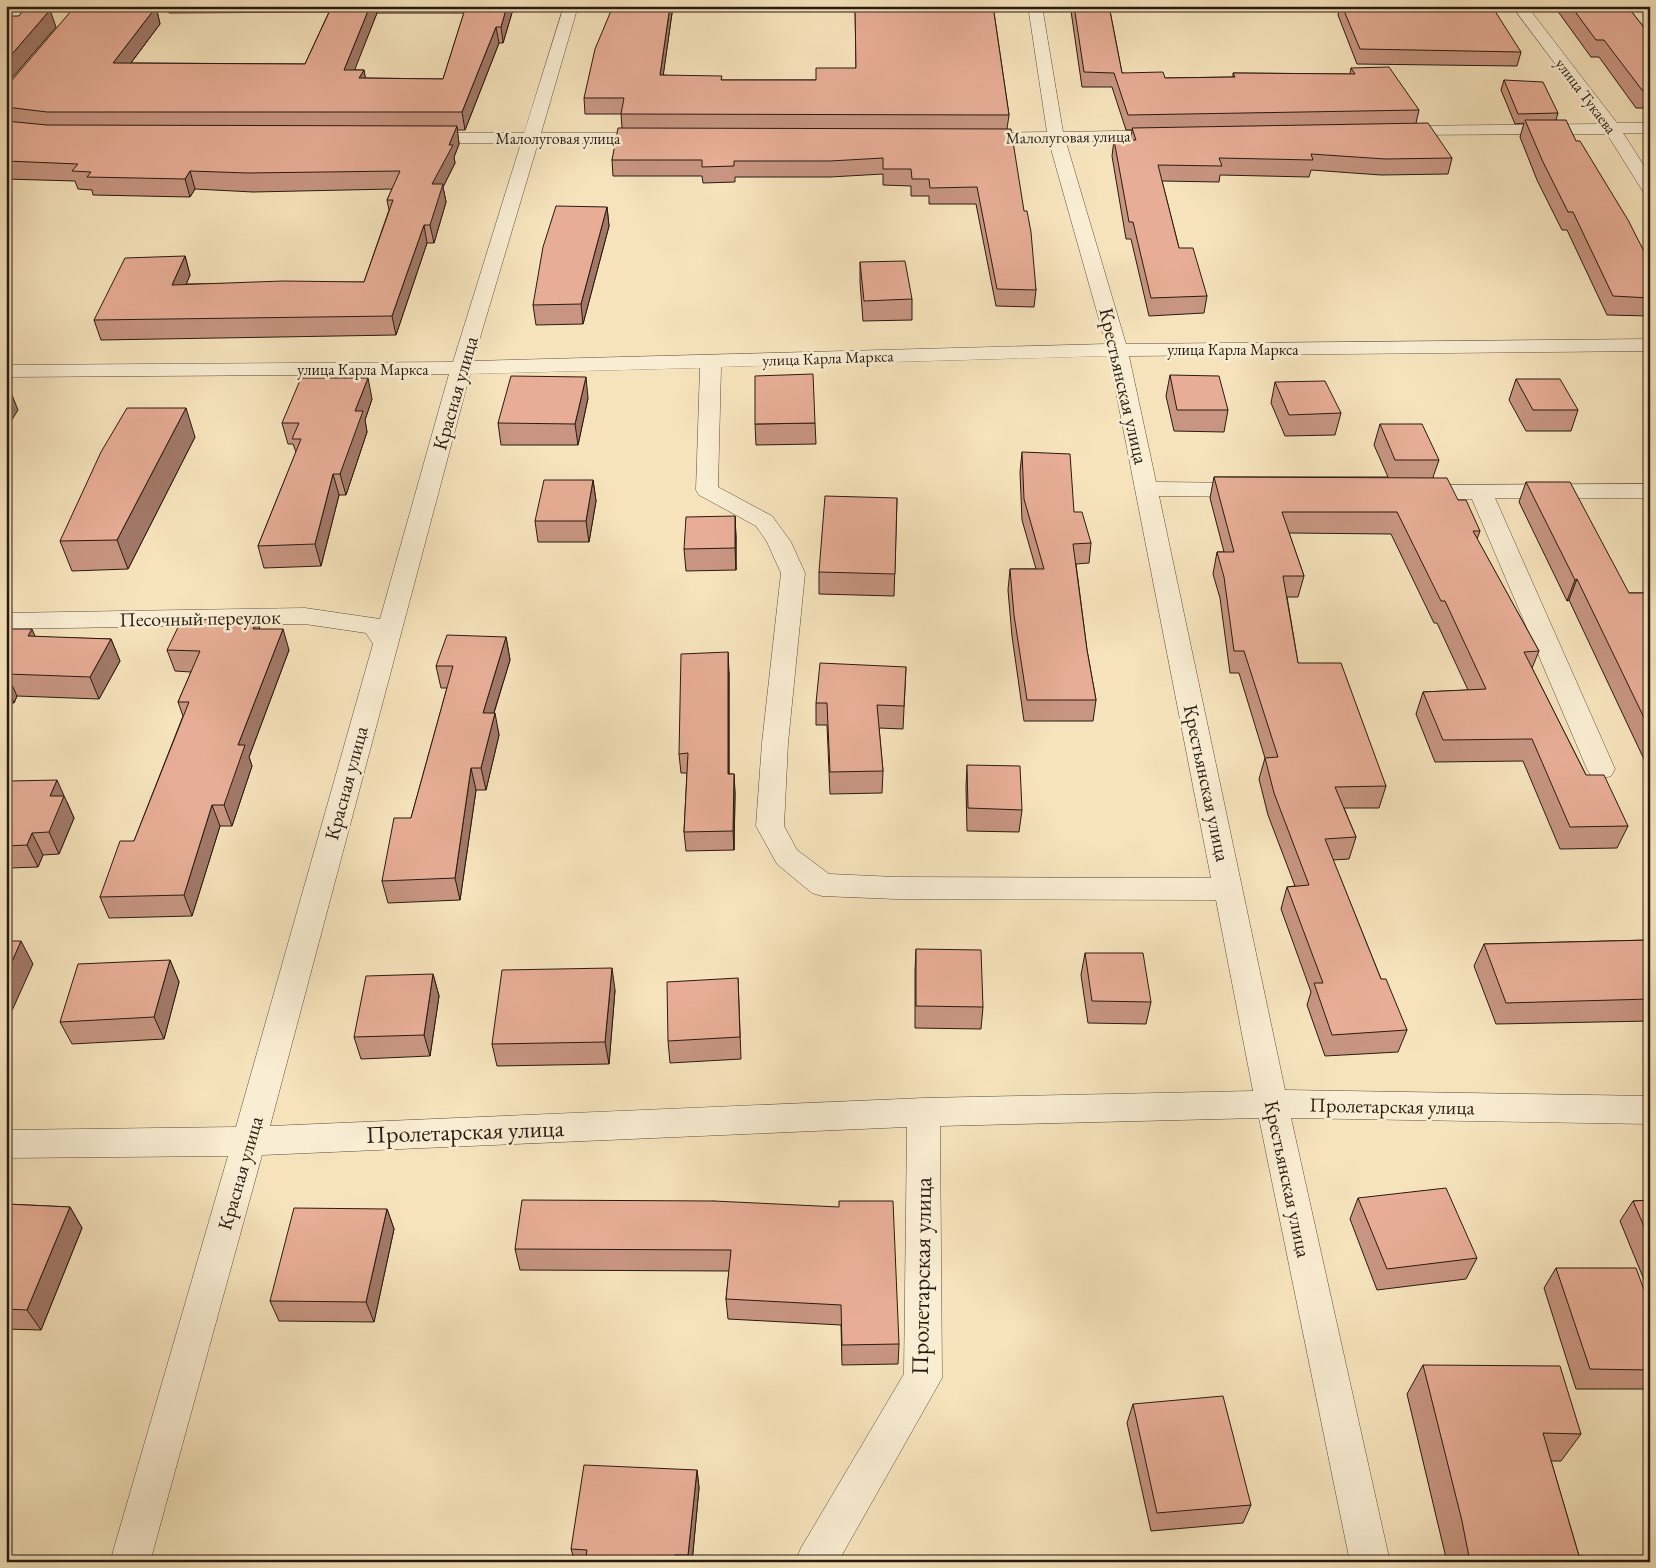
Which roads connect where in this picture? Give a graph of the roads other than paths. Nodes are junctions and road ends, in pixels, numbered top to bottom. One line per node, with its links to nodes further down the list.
1 (29, 6): 6 (street)
2 (84, 6): 7 (street)
3 (572, 6): 13 (street, Красная улица)
4 (1034, 6): 16 (street, Крестьянская улица)
5 (1519, 6): 8 (street, улица Тукаева)
6 (6, 20)
7 (48, 49)
8 (1611, 128): 9 (street); 10 (street); 17 (street, улица Тукаева)
9 (1650, 128)
10 (1383, 132)
11 (1185, 135): 16 (street, Малолуговая улица)
12 (402, 138): 13 (street, Малолуговая улица)
13 (532, 138): 14 (street, Малолуговая улица); 21 (street, Красная улица)
14 (670, 138)
15 (957, 138): 16 (street, Малолуговая улица)
16 (1056, 138): 19 (street, Крестьянская улица)
17 (1650, 189)
18 (1650, 345): 19 (street, улица Карла Маркса)
19 (1118, 350): 20 (street, улица Карла Маркса); 23 (street, Крестьянская улица)
20 (712, 361): 21 (street, улица Карла Маркса); 31 (street)
21 (461, 368): 22 (street, улица Карла Маркса); 29 (street, Красная улица)
22 (6, 371)
23 (1147, 490): 24 (street); 31 (street, Крестьянская улица)
24 (1265, 490)
25 (1650, 491): 27 (street)
26 (1392, 492): 27 (street)
27 (1481, 492): 30 (street)
28 (6, 621): 29 (street, Песочный переулок)
29 (384, 642): 35 (street, Красная улица)
30 (1601, 769)
31 (1228, 889): 32 (street, Крестьянская улица)
32 (1272, 1104): 33 (street, Пролетарская улица); 34 (street, Пролетарская улица); 39 (street, Крестьянская улица)
33 (1650, 1110)
34 (924, 1112): 35 (street, Пролетарская улица); 38 (street, Пролетарская улица)
35 (249, 1141): 36 (street, Пролетарская улица); 37 (street, Красная улица)
36 (6, 1144)
37 (130, 1562)
38 (815, 1562)
39 (1370, 1562)

